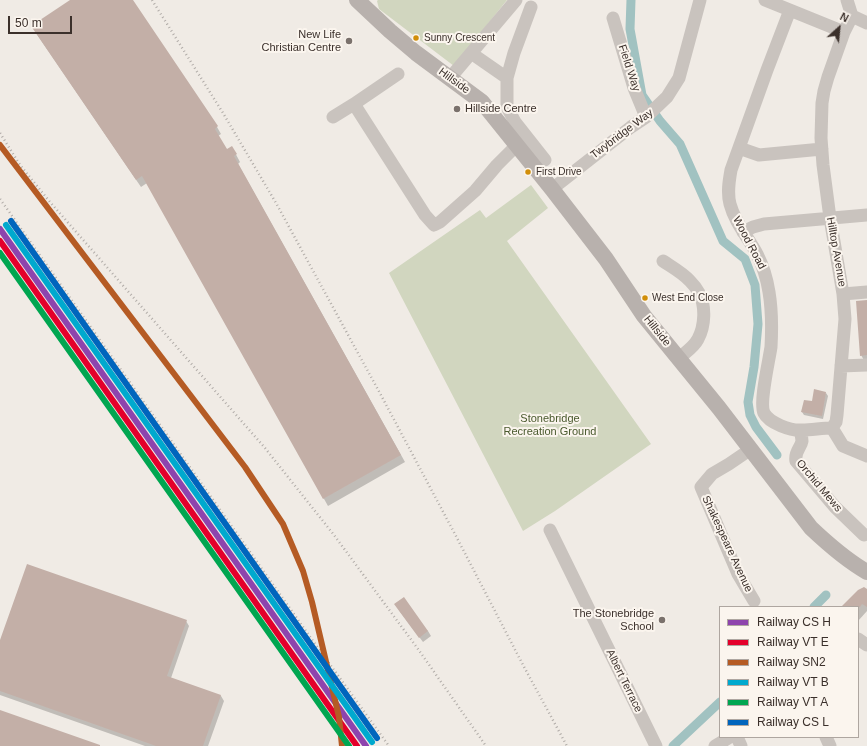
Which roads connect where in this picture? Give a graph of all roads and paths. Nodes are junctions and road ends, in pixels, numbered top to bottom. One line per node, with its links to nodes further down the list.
1 (516, 0): 12 (street)
2 (700, 0): 17 (street, Twybridge Way)
3 (765, 0): 7 (street)
4 (847, 0): 8 (street)
5 (362, 2): 14 (main road, Hillside)
6 (531, 7): 15 (street)
7 (790, 10): 11 (street); 20 (street, Wood Road)
8 (852, 16): 10 (street); 11 (street, Hilltop Avenue)
9 (613, 18): 17 (street, Field Way)
10 (867, 23)
11 (844, 32): 21 (street, Hilltop Avenue)
12 (471, 53): 14 (street); 15 (street)
13 (398, 74): 16 (street)
14 (450, 78): 19 (main road, Hillside)
15 (507, 78): 22 (street)
16 (354, 104): 18 (street); 19 (street)
17 (651, 113): 23 (street, Twybridge Way)
18 (333, 117)
19 (517, 146): 23 (main road, Hillside)
20 (738, 148): 21 (street); 26 (street, Wood Road)
21 (822, 149): 25 (street, Hilltop Avenue)
22 (545, 160)
23 (552, 189): 30 (main road, Hillside)
24 (867, 216): 25 (street)
25 (830, 218): 26 (street); 29 (street, Hilltop Avenue)
26 (743, 232): 34 (street, Wood Road)
27 (663, 261): 30 (street)
28 (867, 292): 29 (street)
29 (843, 294): 32 (street, Hilltop Avenue)
30 (679, 358): 35 (main road, Hillside)
31 (867, 365): 32 (street)
32 (841, 366): 33 (street, Hilltop Avenue)
33 (832, 428): 34 (street, Wood Road); 36 (street)
34 (800, 430): 38 (street, Orchid Mews)
35 (751, 449): 39 (main road, Hillside); 40 (street, Shakespeare Avenue)
36 (867, 456)
37 (550, 530): 42 (street, Albert Terrace)
38 (864, 535)
39 (867, 572)
40 (754, 601)
41 (728, 738): 43 (street)
42 (656, 746)
43 (715, 746)

